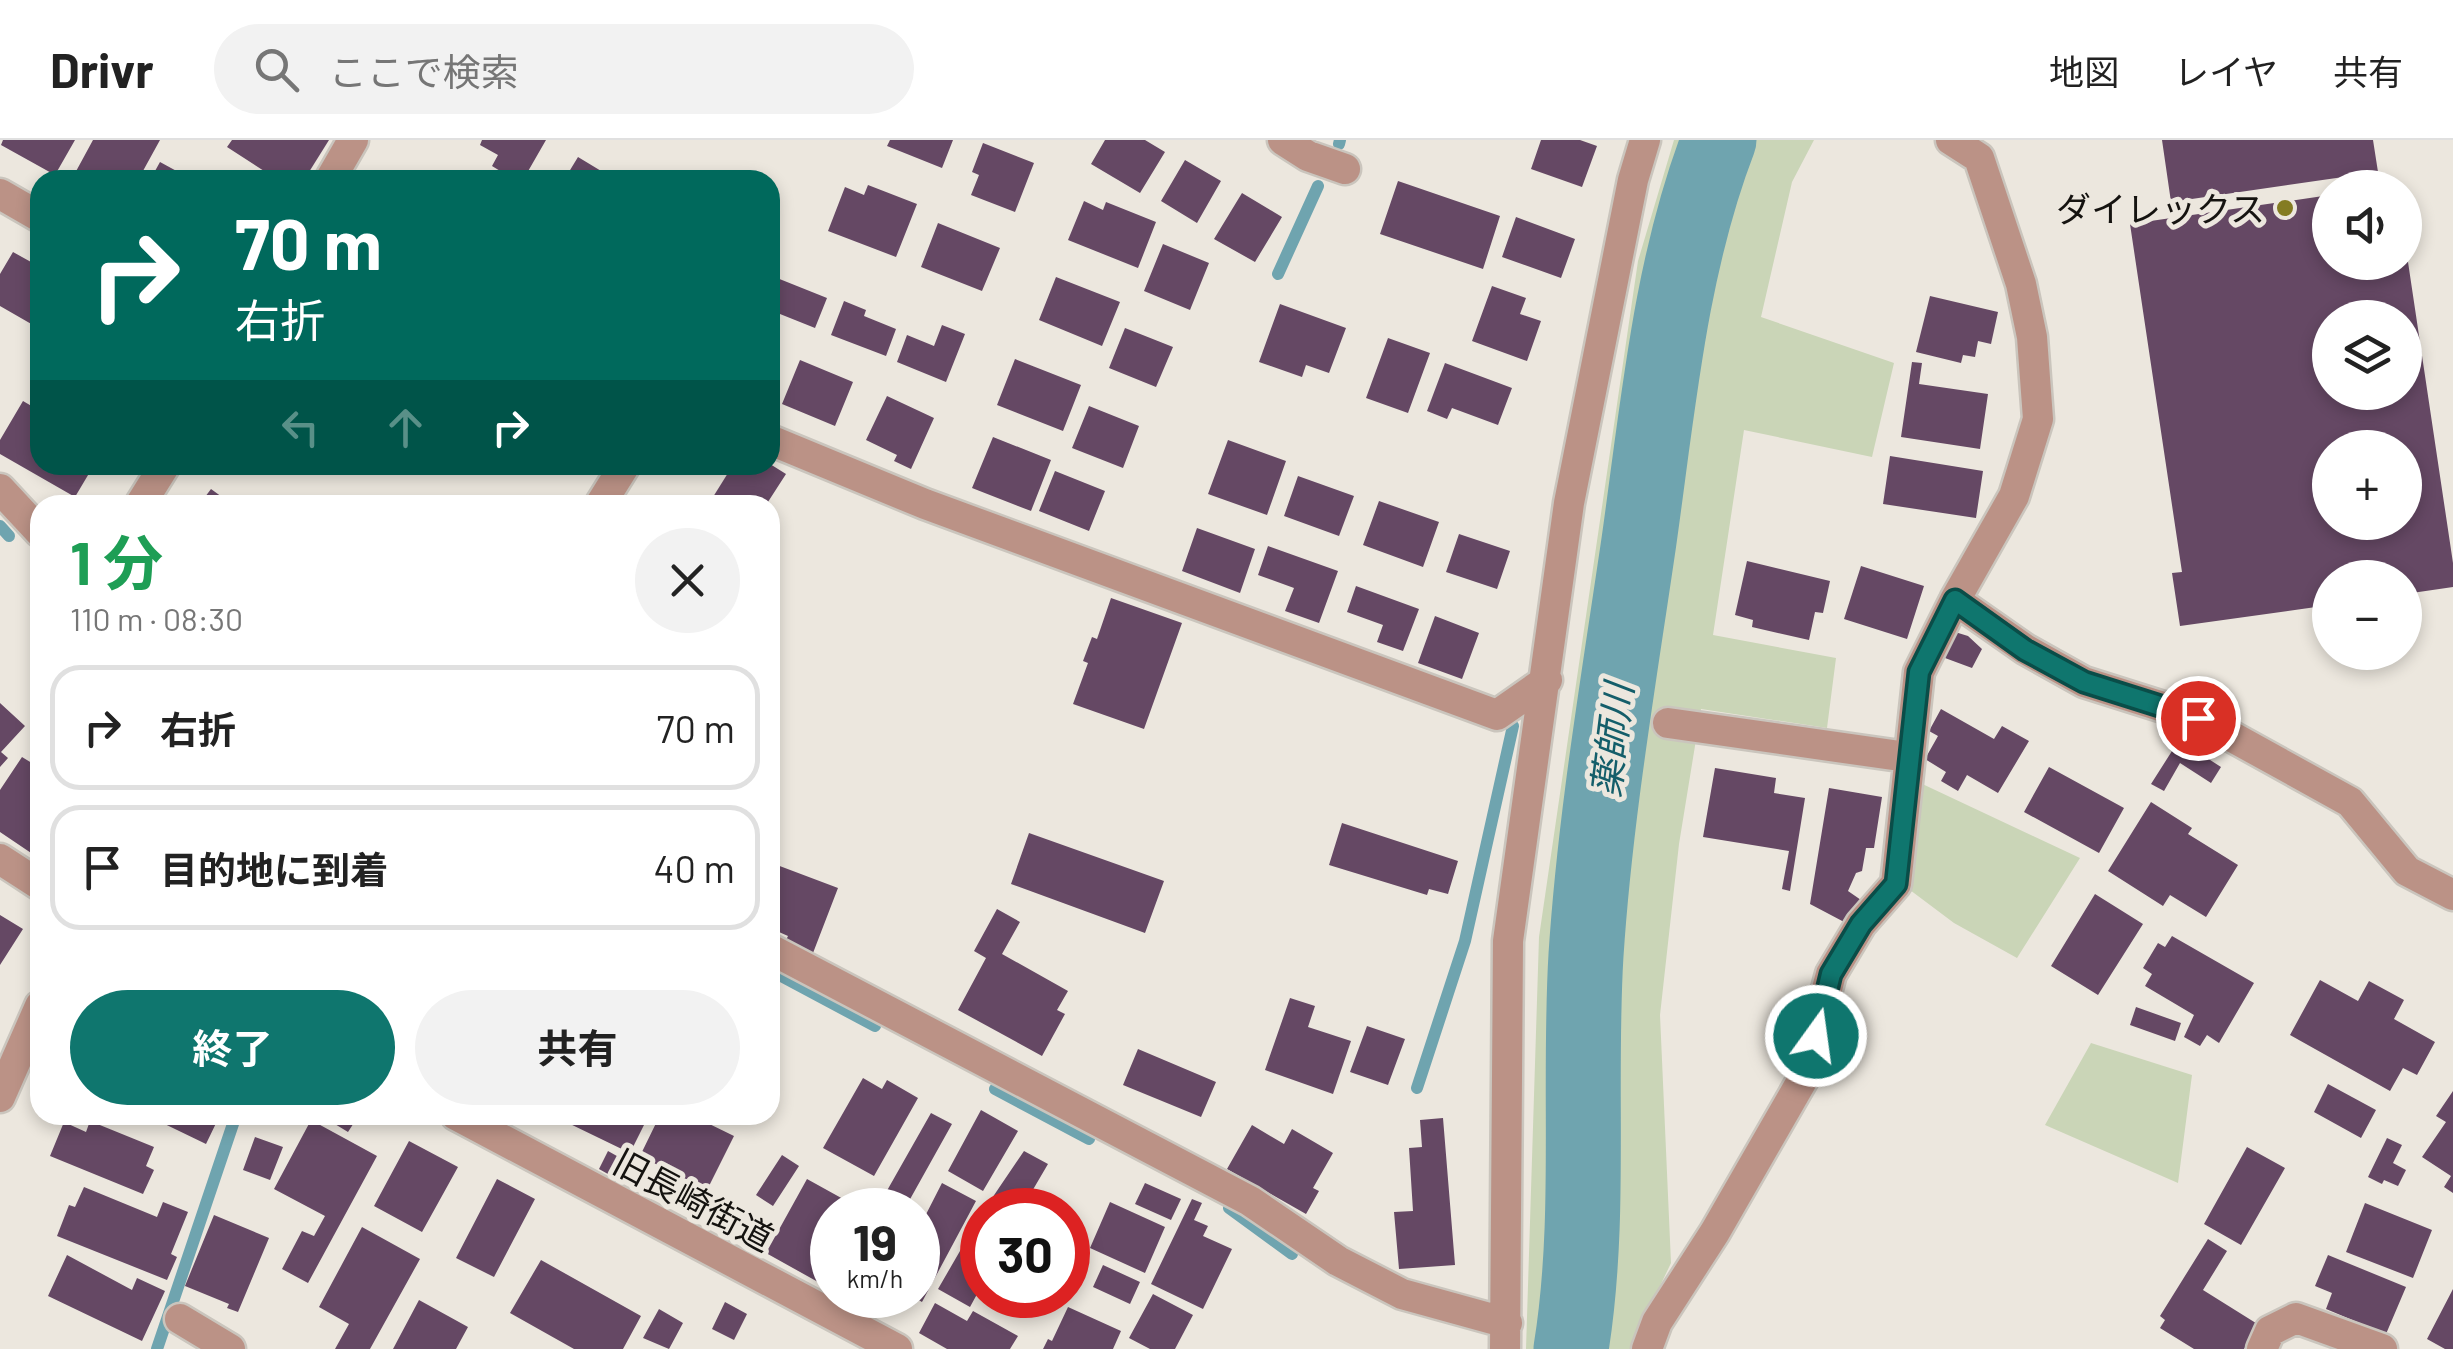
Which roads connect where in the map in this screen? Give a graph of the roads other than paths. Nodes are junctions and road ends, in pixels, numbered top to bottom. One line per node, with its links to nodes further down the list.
1 (353, 140): 7 (street)
2 (1283, 140): 6 (street)
3 (1645, 140): 14 (street)
4 (1951, 140): 5 (street)
5 (1986, 149): 13 (street)
6 (1345, 169)
7 (336, 170)
8 (0, 194): 9 (street)
9 (30, 211)
10 (780, 444): 14 (street)
11 (0, 489): 12 (street)
12 (30, 521)
13 (1955, 600): 16 (street); 19 (street)
14 (1547, 680): 25 (street)
15 (1668, 723): 16 (street)
16 (1908, 757): 28 (street)
17 (0, 859): 18 (street)
18 (30, 879)
19 (2453, 895)
20 (780, 955): 25 (street)
21 (30, 1029): 22 (street)
22 (0, 1098)
23 (475, 1125): 27 (street, 旧長崎街道)
24 (180, 1320): 26 (street)
25 (1506, 1336)
26 (230, 1349)
27 (897, 1349)
28 (1647, 1349)
29 (2262, 1349): 30 (street)
30 (2382, 1349)

